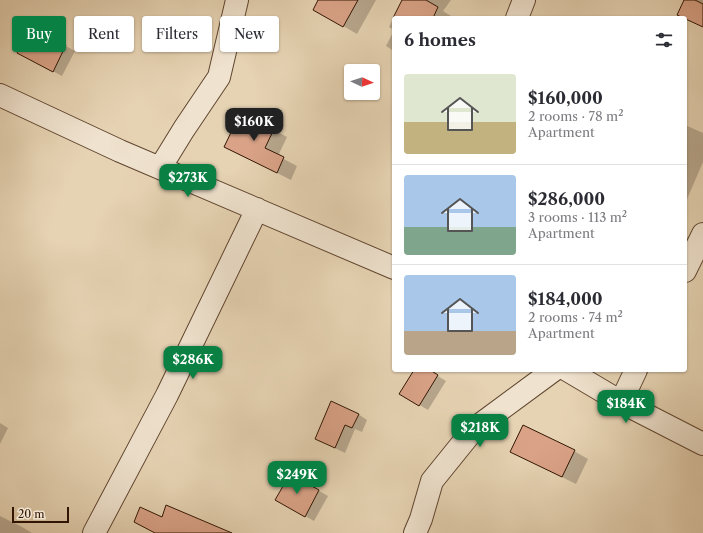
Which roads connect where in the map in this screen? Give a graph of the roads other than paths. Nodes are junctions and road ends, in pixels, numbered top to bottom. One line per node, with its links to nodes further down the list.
1 (237, 0): 5 (street)
2 (524, 0): 3 (street)
3 (518, 16)
4 (2, 101): 5 (street)
5 (160, 168): 6 (street)
6 (257, 209): 8 (street); 15 (street)
7 (703, 234): 9 (street)
8 (392, 265)
9 (687, 267)
10 (551, 372): 16 (street)
11 (571, 372): 13 (street)
12 (635, 372): 13 (street)
13 (621, 402): 14 (street)
14 (703, 444)
15 (94, 533)
16 (415, 533)

